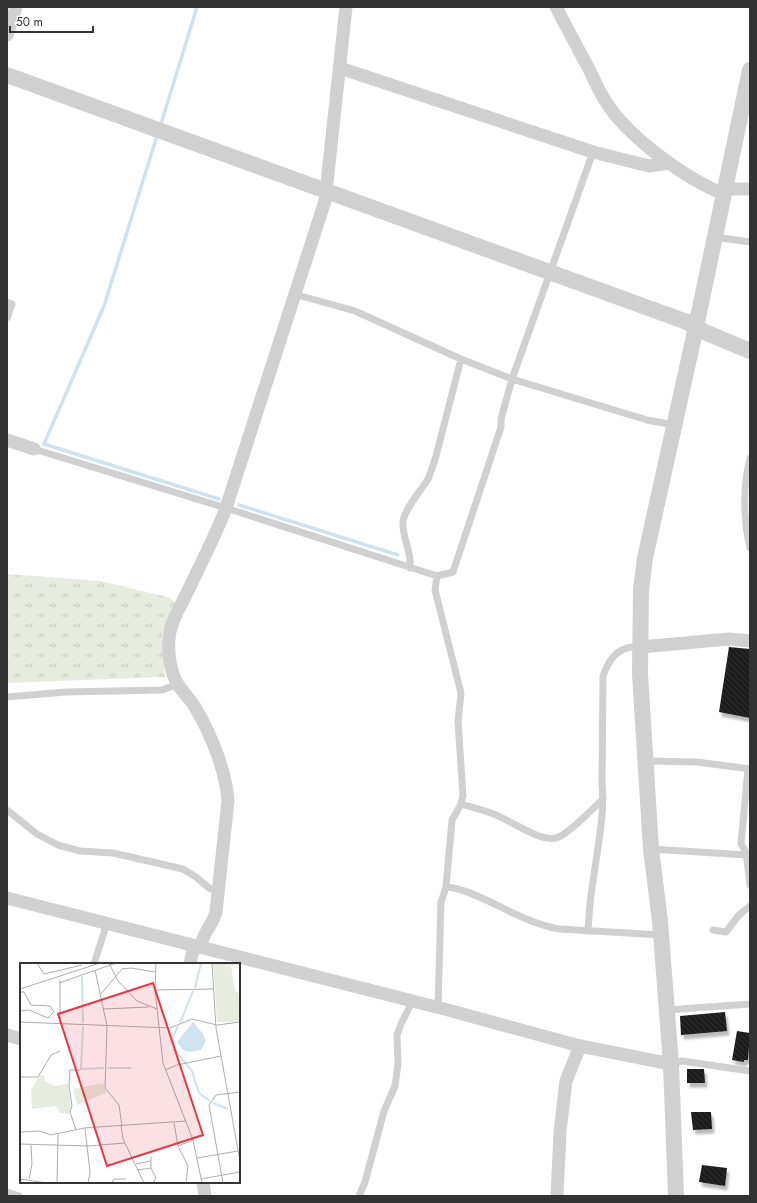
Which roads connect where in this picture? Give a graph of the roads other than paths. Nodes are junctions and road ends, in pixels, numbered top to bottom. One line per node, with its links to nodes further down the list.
1 (16, 7): 4 (street)
2 (346, 7): 5 (street)
3 (556, 7): 9 (street)
4 (7, 35)
5 (340, 68): 8 (street); 11 (street)
6 (750, 70): 12 (street)
7 (7, 75): 11 (street)
8 (593, 152): 9 (street); 15 (lane)
9 (669, 162): 12 (street)
10 (750, 189): 12 (street)
11 (326, 191): 15 (street); 16 (street)
12 (725, 192): 13 (street)
13 (715, 237): 14 (lane); 19 (street)
14 (750, 242)
15 (550, 273): 19 (street); 22 (lane)
16 (294, 294): 21 (lane); 27 (street)
17 (7, 302): 18 (lane)
18 (7, 318)
19 (696, 327): 20 (street); 23 (street)
20 (750, 351)
21 (461, 359): 22 (lane); 29 (lane)
22 (512, 379): 23 (lane); 30 (lane)
23 (674, 425): 32 (street)
24 (7, 440): 25 (street)
25 (34, 449): 27 (lane)
26 (750, 458): 28 (lane)
27 (226, 508): 29 (lane); 33 (street)
28 (750, 548)
29 (410, 568): 30 (lane)
30 (437, 576): 38 (lane)
31 (750, 641): 32 (street)
32 (640, 646): 35 (street); 37 (lane)
33 (178, 684): 34 (lane); 46 (street)
34 (7, 697)
35 (645, 761): 36 (lane); 42 (street)
36 (749, 769): 40 (lane)
37 (603, 799): 38 (lane); 51 (lane)
38 (461, 804): 45 (lane)
39 (7, 810): 46 (lane)
40 (741, 844): 41 (lane); 43 (lane)
41 (750, 845)
42 (651, 849): 43 (lane); 52 (street)
43 (746, 855): 44 (lane)
44 (750, 885)
45 (446, 887): 51 (lane); 58 (lane)
46 (218, 892): 53 (street)
47 (7, 898): 49 (street)
48 (750, 906): 50 (lane)
49 (107, 923): 53 (street); 54 (lane)
50 (713, 930)
51 (588, 931): 52 (lane)
52 (661, 935): 59 (street)
53 (198, 946): 55 (street); 56 (street)
54 (94, 963)
55 (190, 963)
56 (412, 1002): 58 (street); 69 (lane)
57 (750, 1004): 59 (lane)
58 (438, 1008): 62 (street)
59 (667, 1010): 63 (street)
60 (7, 1035): 61 (street)
61 (20, 1039)
62 (580, 1046): 63 (street); 70 (street)
63 (671, 1064): 64 (lane); 71 (street)
64 (750, 1071)
65 (203, 1183): 68 (street)
66 (7, 1192): 67 (lane)
67 (19, 1196)
68 (205, 1196)
69 (360, 1196)
70 (558, 1196)
71 (676, 1196)

